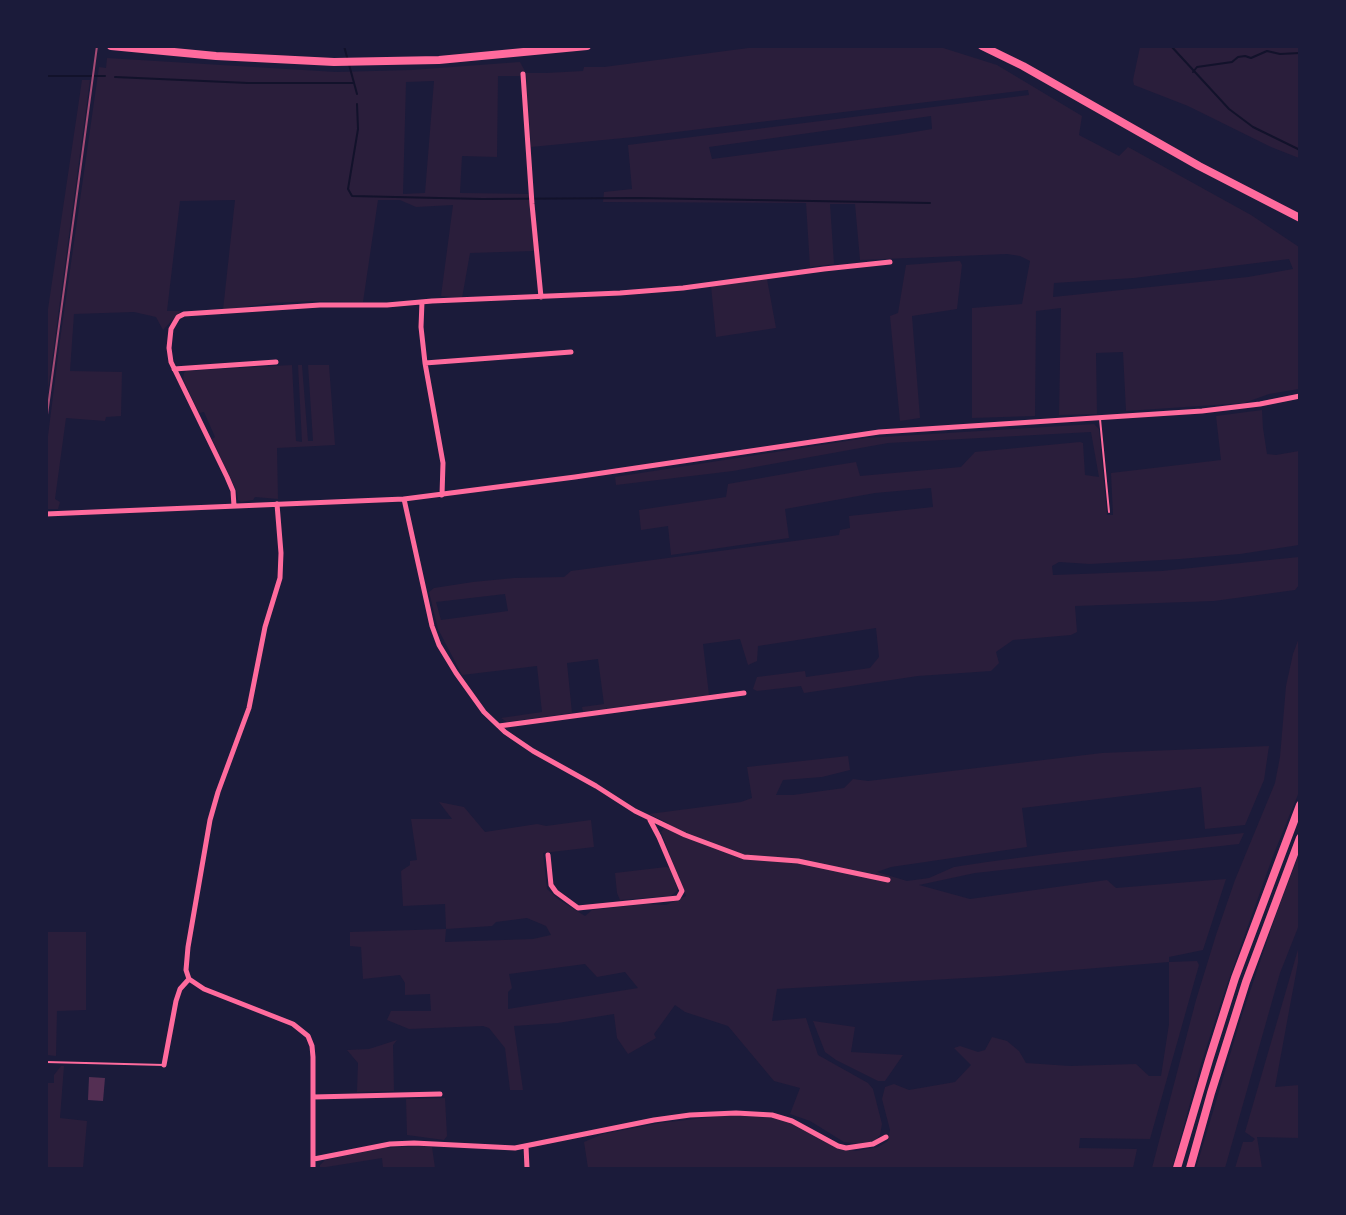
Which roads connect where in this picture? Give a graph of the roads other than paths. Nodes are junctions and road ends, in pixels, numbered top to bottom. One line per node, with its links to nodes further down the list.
1 (111, 46): 4 (main road)
2 (587, 46): 4 (main road)
3 (982, 46): 6 (main road)
4 (116, 47)
5 (523, 74): 8 (street)
6 (1299, 218)
7 (890, 262): 8 (street)
8 (541, 297): 9 (street)
9 (422, 302): 12 (street); 13 (street)
10 (571, 352): 12 (street)
11 (276, 362): 13 (street)
12 (425, 363): 16 (street)
13 (174, 369): 19 (street)
14 (1299, 396): 15 (street)
15 (1100, 418): 16 (street); 20 (lane)
16 (442, 495): 17 (street)
17 (404, 499): 18 (street); 23 (street)
18 (277, 504): 19 (street); 29 (street)
19 (234, 506): 21 (street)
20 (1109, 512)
21 (46, 514)
22 (744, 693): 23 (street)
23 (499, 726): 25 (street)
24 (1299, 805): 39 (main road)
25 (649, 819): 27 (street); 28 (street)
26 (1299, 838): 40 (main road)
27 (548, 855)
28 (888, 880)
29 (189, 979): 31 (street); 33 (street)
30 (46, 1062): 31 (lane)
31 (164, 1065)
32 (440, 1094): 33 (street)
33 (313, 1097): 36 (street)
34 (886, 1137): 35 (street)
35 (526, 1146): 36 (street); 38 (street)
36 (314, 1160): 37 (street)
37 (314, 1168)
38 (527, 1168)
39 (1177, 1168)
40 (1190, 1168)

